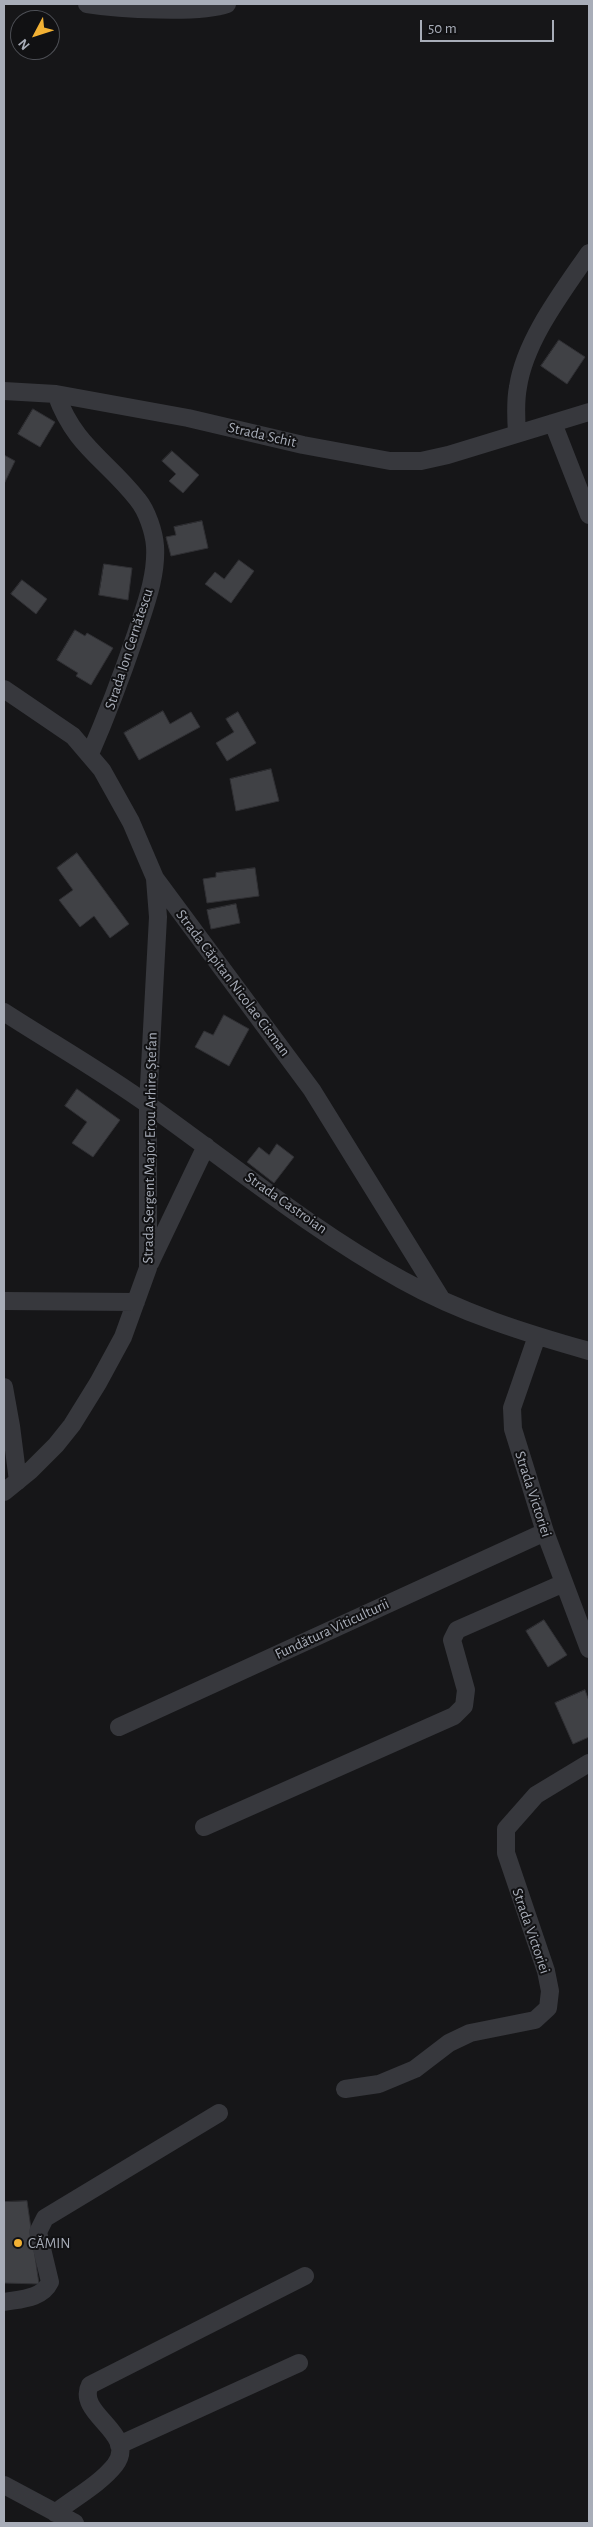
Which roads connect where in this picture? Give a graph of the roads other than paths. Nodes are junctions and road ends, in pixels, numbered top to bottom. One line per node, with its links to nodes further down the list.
1 (88, 4): 2 (street)
2 (227, 4)
3 (589, 252): 8 (street)
4 (4, 391): 5 (street, Strada Schit)
5 (56, 394): 8 (street, Strada Schit); 11 (street, Strada Ion Cernătescu)
6 (589, 412): 7 (street, Strada Schit)
7 (553, 423): 8 (street, Strada Schit); 9 (street)
8 (517, 433)
9 (589, 515)
10 (4, 689): 11 (street, Strada Căpitan Nicolae Cisman)
11 (90, 754): 12 (street, Strada Căpitan Nicolae Cisman)
12 (155, 878): 14 (street, Strada Sergent Major Erou Arhire Ștefan); 17 (street, Strada Căpitan Nicolae Cisman)
13 (4, 1012): 14 (street, Strada Castroian)
14 (148, 1104): 15 (street, Strada Castroian); 16 (street, Strada Sergent Major Erou Arhire Ștefan)
15 (206, 1146): 16 (street); 17 (street, Strada Castroian)
16 (148, 1268): 19 (street, Strada Sergent Major Erou Arhire Ștefan)
17 (442, 1300): 20 (street, Strada Castroian)
18 (4, 1301): 19 (street)
19 (136, 1302): 23 (street, Strada Sergent Major Erou Arhire Ștefan)
20 (537, 1336): 21 (street, Strada Castroian); 24 (street, Strada Victoriei)
21 (589, 1351)
22 (4, 1387): 23 (street)
23 (11, 1486)
24 (545, 1532): 25 (street, Strada Victoriei); 27 (street, Fundătura Viticulturii)
25 (564, 1583): 26 (street, Strada Victoriei); 29 (street)
26 (589, 1649)
27 (119, 1726)
28 (589, 1763): 30 (street, Strada Victoriei)
29 (204, 1827)
30 (345, 2089)
31 (219, 2114): 33 (street)
32 (305, 2276): 35 (street)
33 (4, 2302)
34 (300, 2363): 35 (street)
35 (120, 2444): 37 (street)
36 (4, 2485): 37 (street)
37 (54, 2513): 38 (street)
38 (75, 2523)

